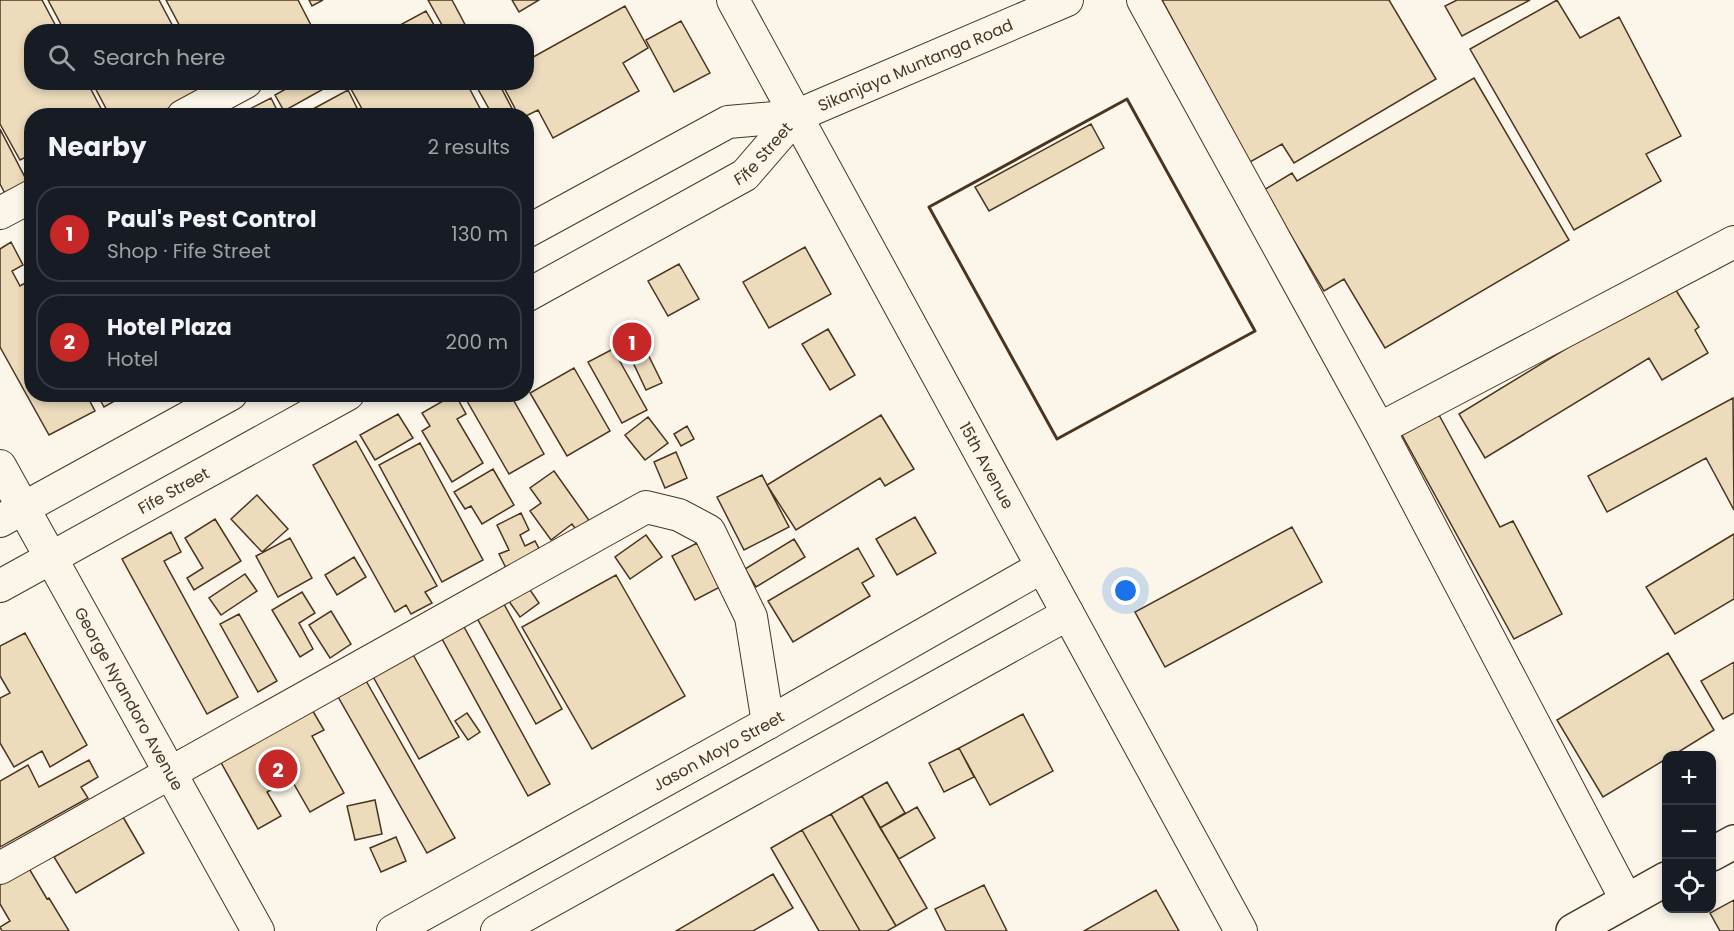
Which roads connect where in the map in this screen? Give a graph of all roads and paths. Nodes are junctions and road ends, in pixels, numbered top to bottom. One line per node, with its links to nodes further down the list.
1 (733, 0): 6 (street, 15th Avenue)
2 (1067, 0): 6 (street, Sikanjaya Muntanga Road)
3 (1143, 0): 14 (street)
4 (231, 90): 5 (street)
5 (198, 108)
6 (796, 116): 9 (street, Fife Street); 11 (street, Fife Street); 18 (street, 15th Avenue)
7 (24, 200): 8 (street)
8 (0, 213)
9 (534, 228)
10 (1734, 242): 14 (street)
11 (534, 292)
12 (216, 402): 16 (street)
13 (334, 402): 17 (street, Fife Street)
14 (1379, 429): 27 (street)
15 (0, 466): 16 (street, George Nyandoro Avenue)
16 (12, 514): 17 (street, George Nyandoro Avenue)
17 (51, 558): 19 (street, Fife Street); 22 (street, George Nyandoro Avenue)
18 (1042, 567): 20 (street, 15th Avenue); 21 (street, Jason Moyo Street)
19 (0, 586)
20 (1068, 614): 30 (street); 31 (street, 15th Avenue)
21 (768, 723): 22 (street); 29 (street, Jason Moyo Street)
22 (171, 773): 25 (street); 28 (street, George Nyandoro Avenue)
23 (1734, 842): 24 (highway)
24 (1716, 852)
25 (0, 868)
26 (1662, 881): 27 (highway)
27 (1626, 901): 32 (highway)
28 (258, 931)
29 (393, 931)
30 (497, 931)
31 (1241, 931)
32 (1573, 931)

